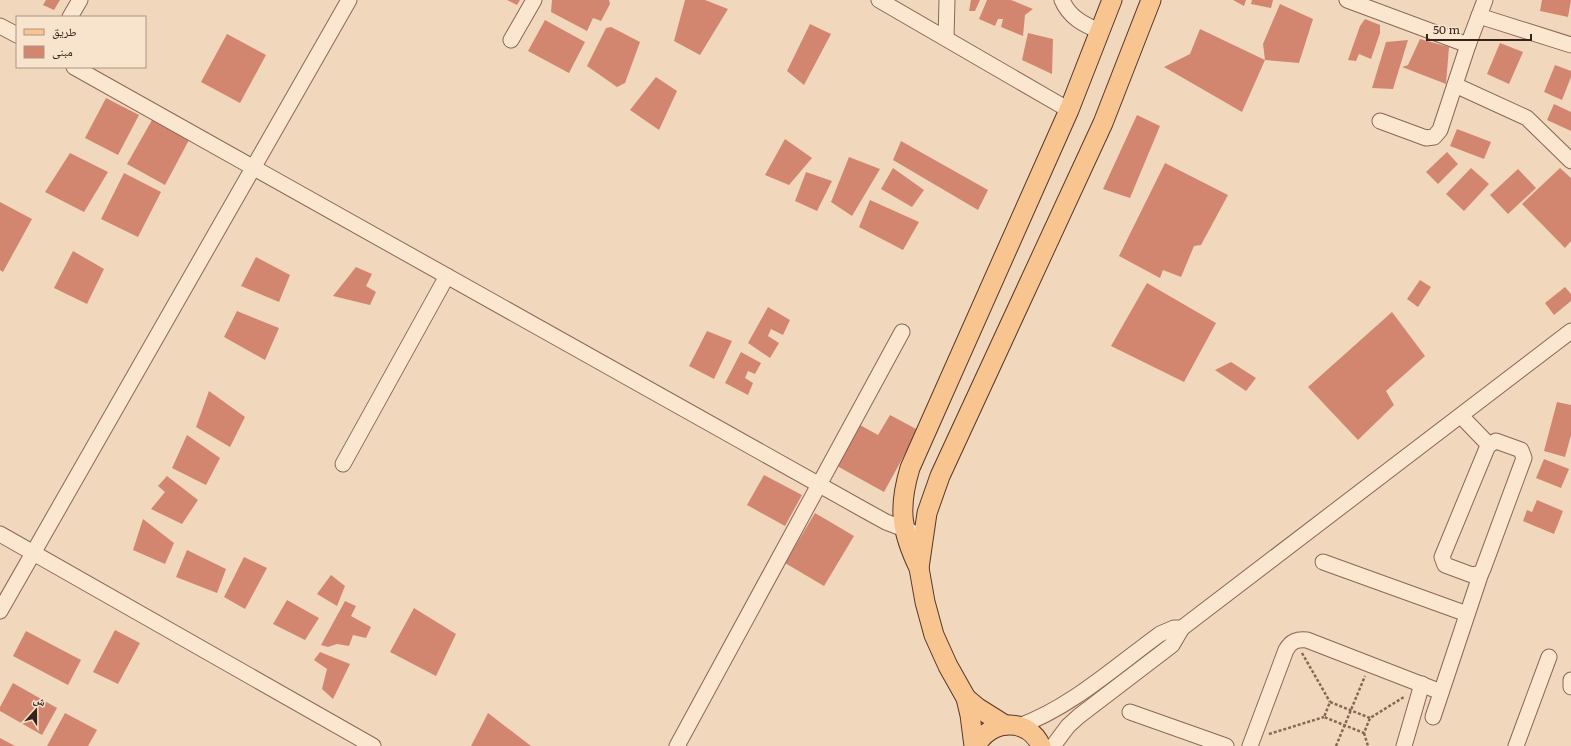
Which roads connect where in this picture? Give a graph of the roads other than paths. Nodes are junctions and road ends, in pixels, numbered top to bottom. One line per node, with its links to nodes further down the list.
1 (80, 0): 11 (street)
2 (349, 0): 25 (street)
3 (534, 0): 17 (street)
4 (879, 0): 16 (street)
5 (947, 0): 16 (street)
6 (1062, 0): 14 (street)
7 (1112, 0): 14 (main road)
8 (1151, 0): 35 (main road)
9 (1347, 0): 18 (street)
10 (1485, 0): 12 (street)
11 (71, 16)
12 (1479, 16): 18 (street); 19 (street)
13 (0, 26): 15 (street)
14 (1100, 31): 22 (main road)
15 (16, 34)
16 (946, 38): 22 (street)
17 (511, 40)
18 (1468, 45): 21 (street)
19 (1571, 45)
20 (76, 68): 25 (street)
21 (1455, 85): 23 (street); 24 (street)
22 (1069, 110): 33 (main road)
23 (1380, 121)
24 (1571, 162)
25 (254, 168): 26 (street); 36 (street)
26 (447, 276): 31 (street); 32 (street)
27 (1571, 331): 29 (street)
28 (902, 332): 32 (street)
29 (1460, 416): 30 (street); 42 (street)
30 (1489, 445): 39 (street); 39 (street)
31 (343, 464)
32 (819, 484): 33 (street); 55 (street)
33 (904, 529): 35 (street); 38 (main road)
34 (0, 534): 36 (street)
35 (923, 535): 38 (main road)
36 (33, 553): 40 (street); 54 (street)
37 (1324, 562): 41 (street)
38 (919, 568): 48 (main road)
39 (1481, 573): 41 (street)
40 (0, 611)
41 (1467, 614): 47 (street)
42 (1182, 628): 51 (street); 58 (street)
43 (1549, 657): 61 (street)
44 (1571, 680): 46 (street)
45 (1422, 684): 47 (street); 53 (street); 60 (street)
46 (1571, 687)
47 (1441, 692): 50 (street)
48 (966, 698): 51 (main road); 56 (main road)
49 (1130, 712): 52 (street)
50 (1433, 717)
51 (1012, 725): 56 (main road); 57 (main road)
52 (1204, 742): 59 (street)
53 (1252, 742)
54 (373, 746)
55 (677, 746)
56 (975, 746)
57 (1041, 746)
58 (1053, 746)
59 (1226, 746)
60 (1404, 746)
61 (1516, 746)

